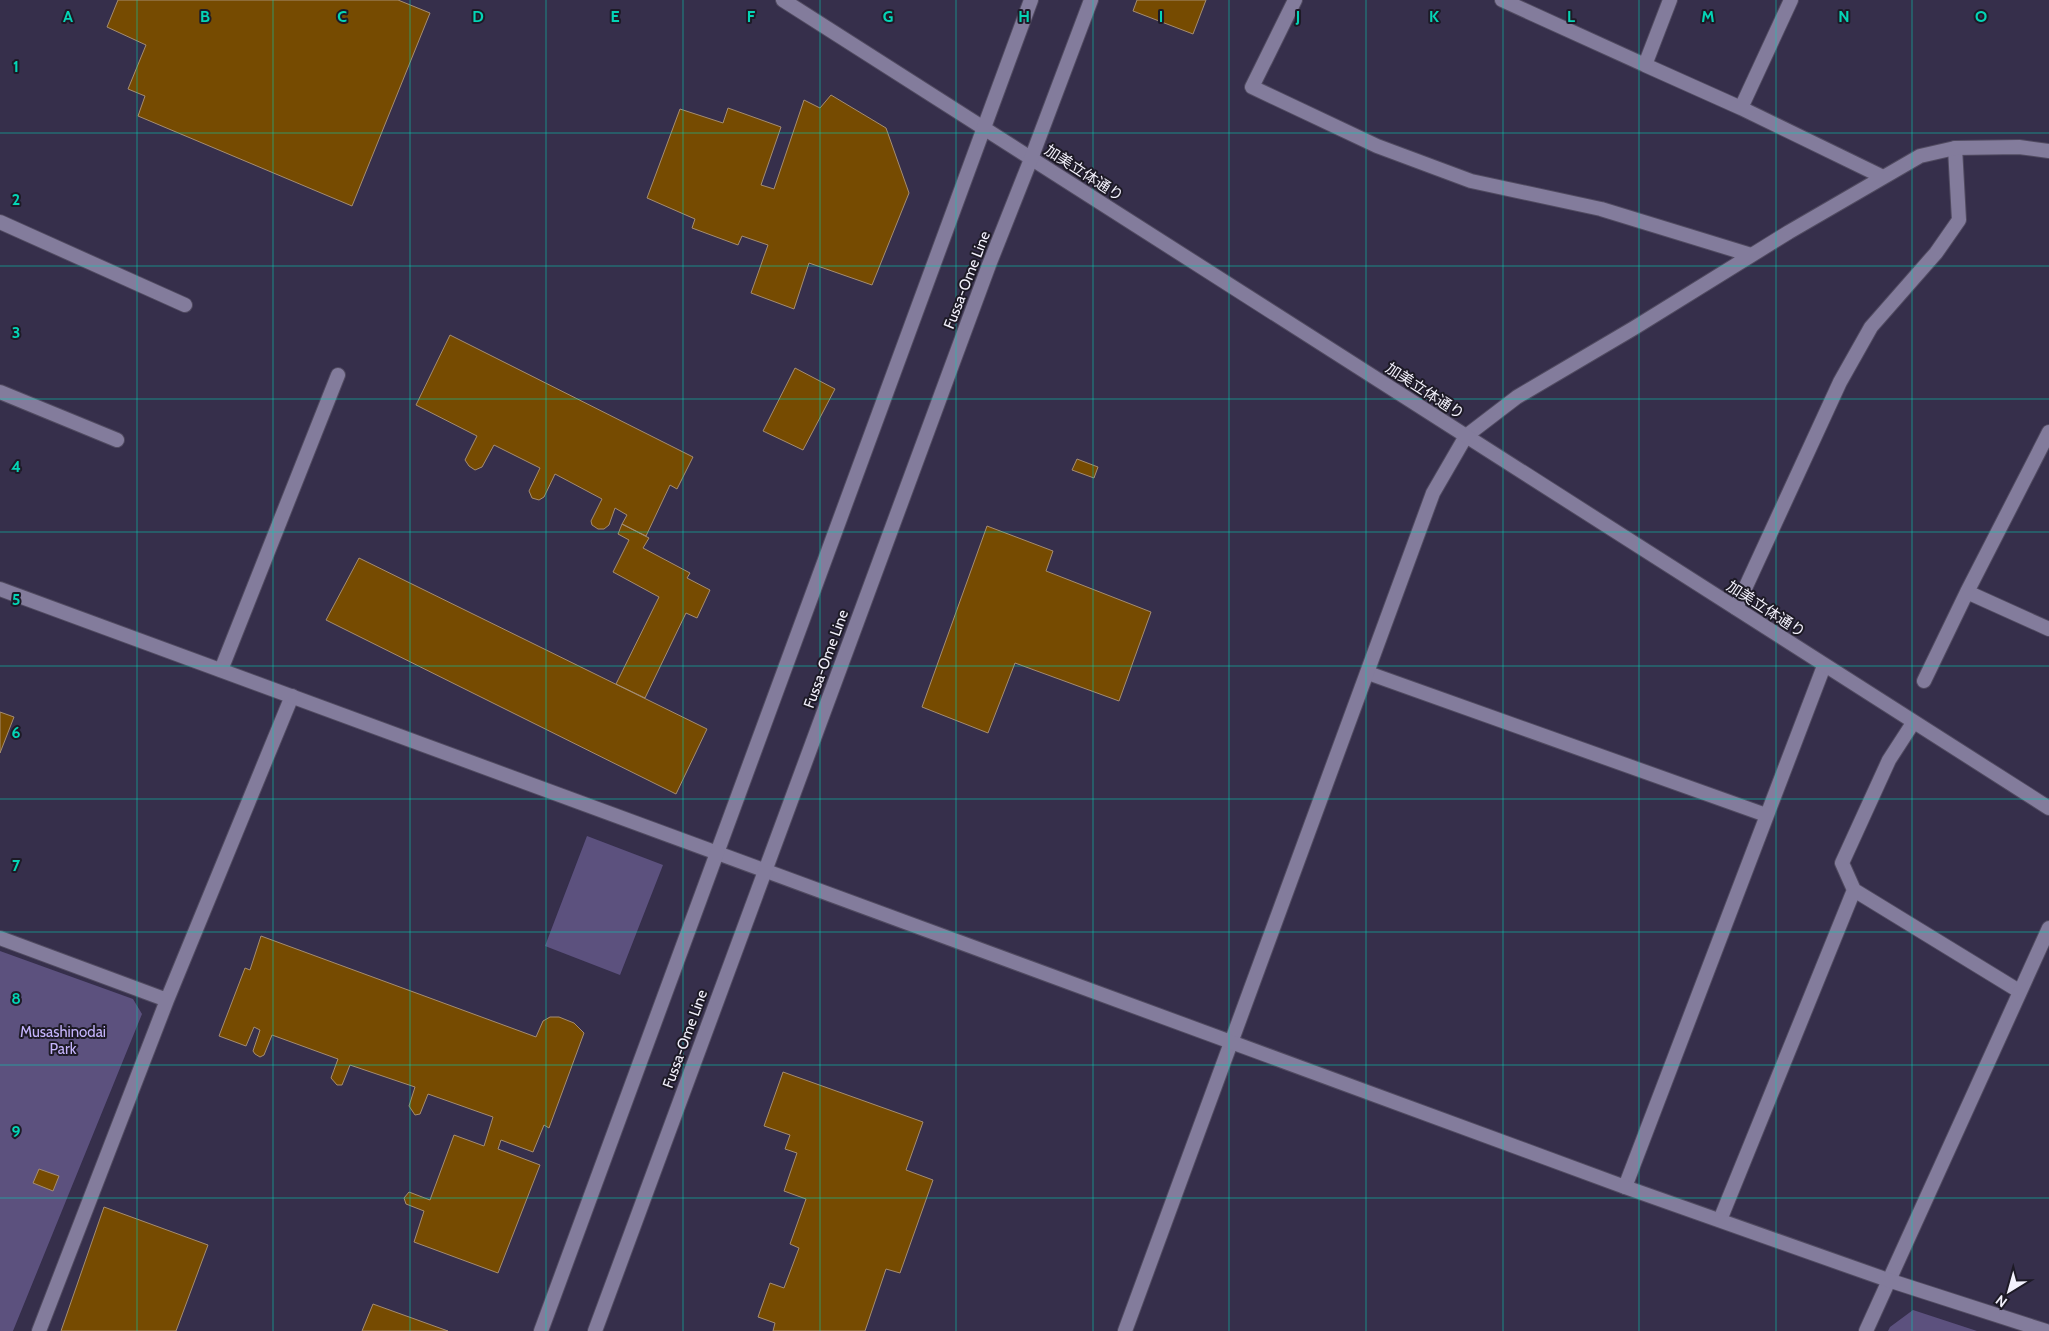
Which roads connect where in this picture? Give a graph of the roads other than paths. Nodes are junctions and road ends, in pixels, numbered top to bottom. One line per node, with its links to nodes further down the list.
1 (783, 0): 10 (street, 加美立体通り)
2 (1030, 0): 10 (street)
3 (1091, 0): 13 (street, Fussa-Ome Line)
4 (1295, 0): 16 (street)
5 (1502, 0): 8 (street)
6 (1670, 0): 8 (street)
7 (1791, 0): 9 (street)
8 (1645, 65): 9 (street)
9 (1742, 108): 14 (street)
10 (983, 127): 13 (street, 加美立体通り); 35 (street)
11 (1956, 148): 12 (street); 14 (street); 25 (street)
12 (2049, 152)
13 (1031, 159): 21 (street, 加美立体通り); 36 (street, Fussa-Ome Line)
14 (1883, 177): 16 (street)
15 (0, 222): 17 (street)
16 (1751, 254): 21 (street)
17 (185, 305)
18 (338, 375): 28 (street)
19 (0, 392): 22 (street)
20 (2049, 432): 24 (street)
21 (1466, 436): 25 (street, 加美立体通り); 29 (street)
22 (117, 440)
23 (0, 589): 28 (street)
24 (1967, 592): 26 (street); 30 (street)
25 (1736, 608): 27 (street, 加美立体通り)
26 (2049, 629)
27 (1824, 666): 32 (street, 加美立体通り); 34 (street)
28 (221, 670): 31 (street)
29 (1368, 673): 34 (street); 42 (street)
30 (1924, 680)
31 (292, 696): 35 (street); 41 (street)
32 (1913, 722): 33 (street, 加美立体通り); 37 (street)
33 (2049, 808)
34 (1766, 816): 43 (street)
35 (717, 853): 36 (street); 47 (street)
36 (764, 871): 42 (street); 48 (street, Fussa-Ome Line)
37 (1854, 890): 40 (street); 44 (street)
38 (2049, 928): 40 (street)
39 (0, 938): 41 (street)
40 (2019, 990): 45 (street)
41 (167, 1000): 46 (street)
42 (1232, 1042): 43 (street); 49 (street)
43 (1625, 1187): 44 (street)
44 (1720, 1220): 45 (street)
45 (1888, 1280): 50 (street); 51 (street)
46 (39, 1331)
47 (541, 1331)
48 (594, 1331)
49 (1125, 1331)
50 (1866, 1331)
51 (2046, 1331)

